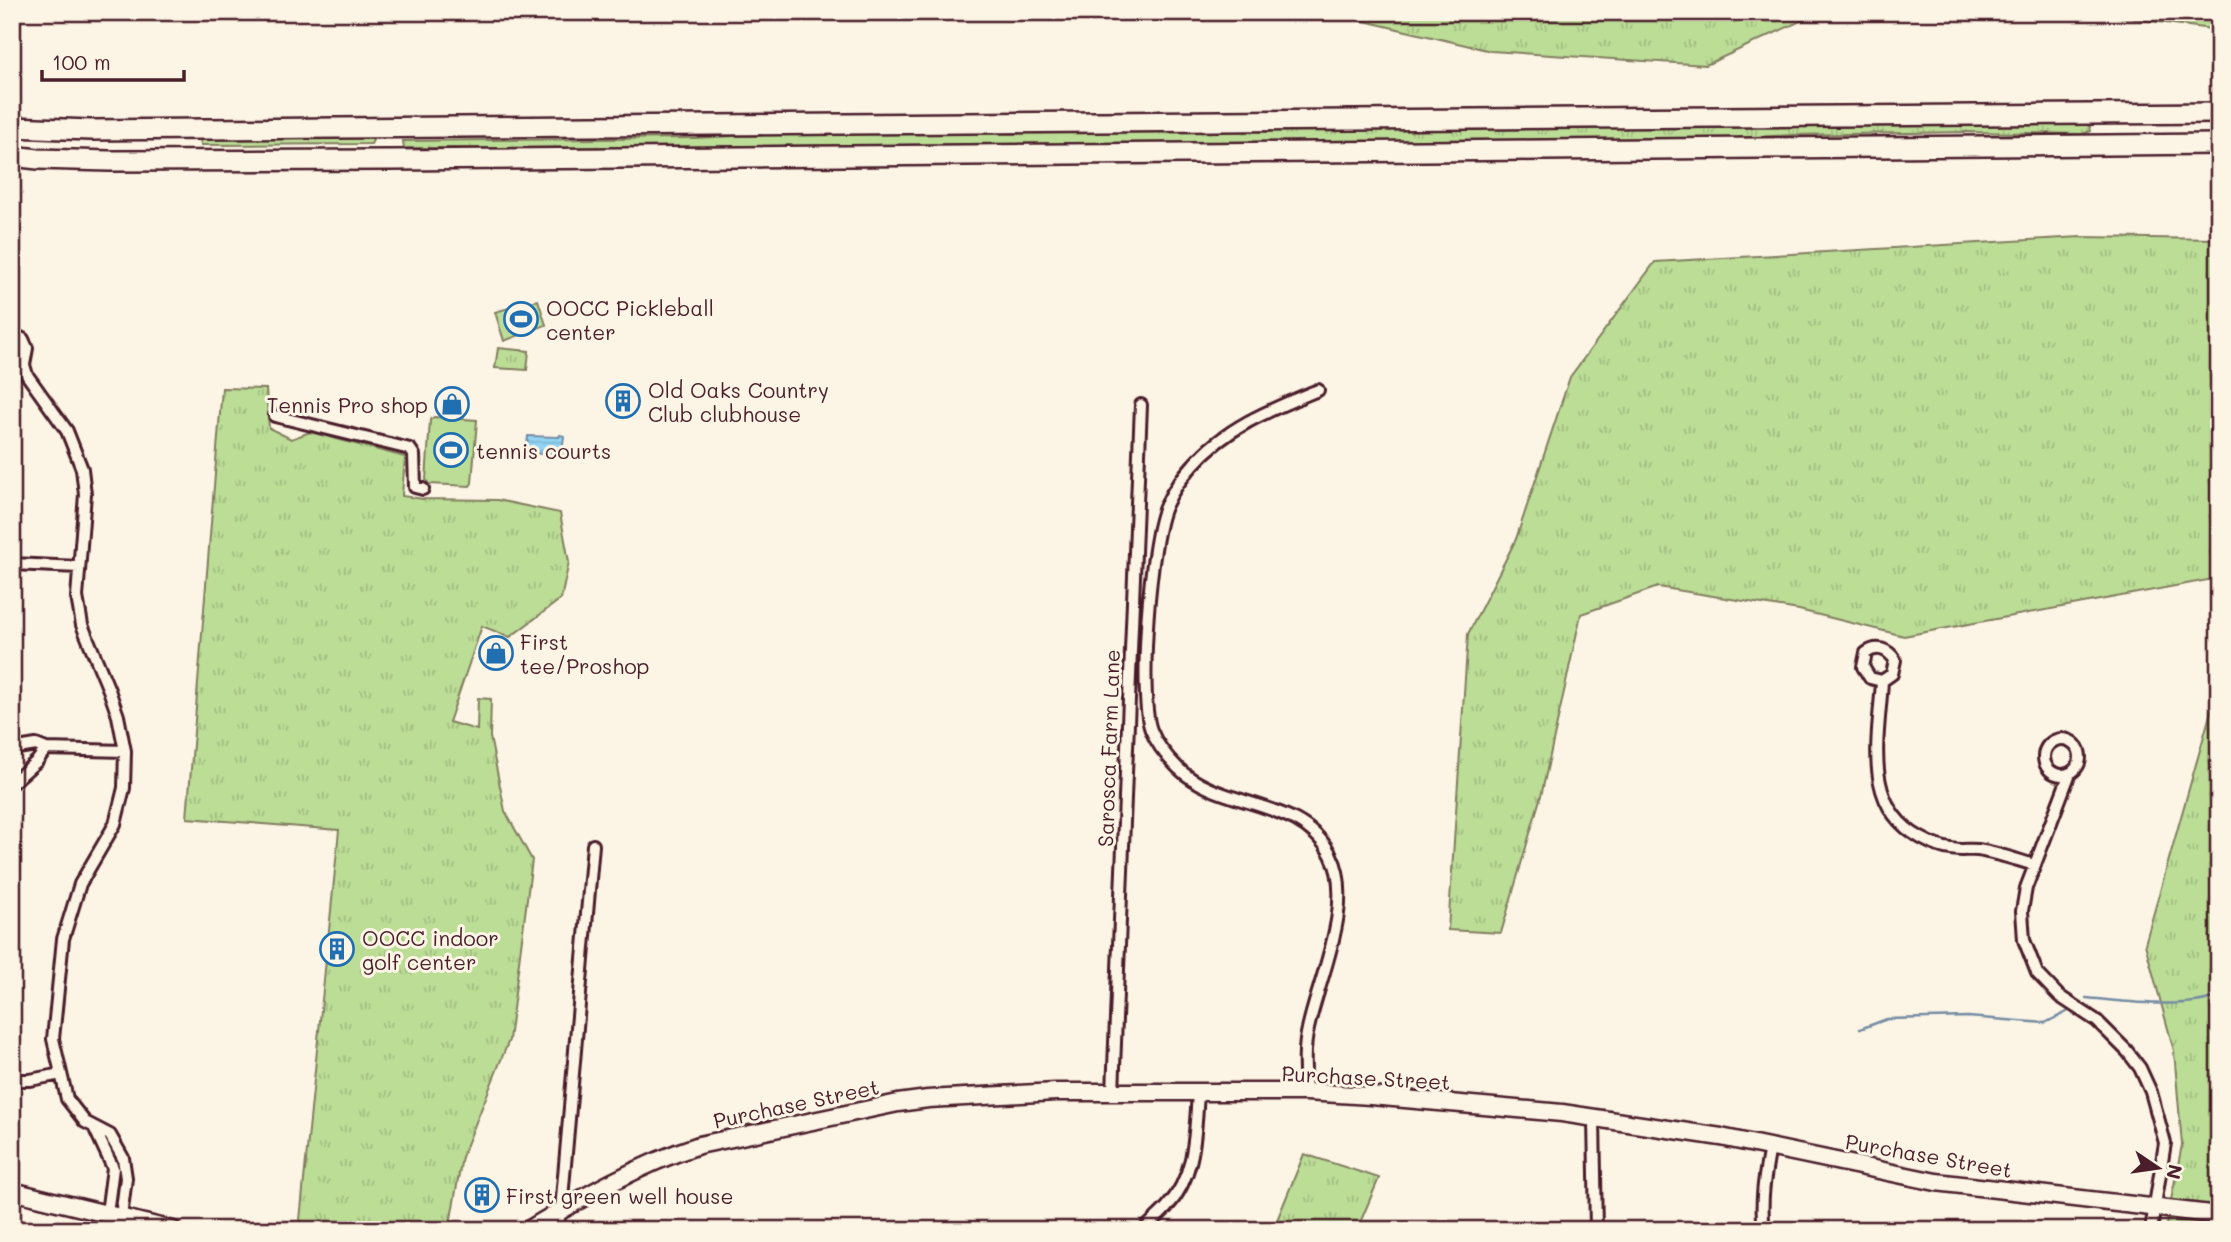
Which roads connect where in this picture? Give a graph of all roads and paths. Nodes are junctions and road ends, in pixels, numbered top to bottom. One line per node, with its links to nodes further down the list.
1 (2219, 113): 2 (highway)
2 (12, 127)
3 (2219, 144): 5 (highway)
4 (12, 156): 5 (highway)
5 (38, 159): 6 (highway)
6 (12, 164)
7 (12, 334): 8 (street)
8 (18, 366): 14 (street)
9 (1318, 390): 26 (street)
10 (1140, 405): 25 (street, Sarosca Farm Lane)
11 (275, 416): 12 (street)
12 (423, 489)
13 (12, 564): 14 (street)
14 (79, 567): 18 (street)
15 (1882, 681): 22 (street)
16 (12, 749): 17 (street)
17 (46, 749): 18 (street); 20 (street)
18 (125, 751): 23 (street)
19 (2070, 773): 22 (street)
20 (12, 783)
21 (593, 845): 35 (street)
22 (2035, 865): 34 (street)
23 (61, 1074): 24 (street); 29 (street)
24 (12, 1080)
25 (1113, 1092): 27 (main road, Purchase Street); 35 (main road, Purchase Street)
26 (1306, 1092): 27 (main road, Purchase Street); 28 (main road, Purchase Street)
27 (1198, 1093): 41 (street)
28 (1594, 1118): 30 (main road, Purchase Street); 42 (street)
29 (94, 1127): 31 (street); 32 (street)
30 (1770, 1147): 34 (main road, Purchase Street); 43 (street)
31 (123, 1157): 32 (street); 36 (street)
32 (112, 1163): 36 (street)
33 (12, 1191): 36 (main road)
34 (2155, 1207): 37 (main road, Purchase Street); 44 (street)
35 (561, 1210): 39 (main road, Purchase Street); 40 (street)
36 (114, 1215): 38 (main road)
37 (2219, 1215)
38 (173, 1230)
39 (528, 1230)
40 (556, 1230)
41 (1144, 1230)
42 (1596, 1230)
43 (1764, 1230)
44 (2151, 1230)

